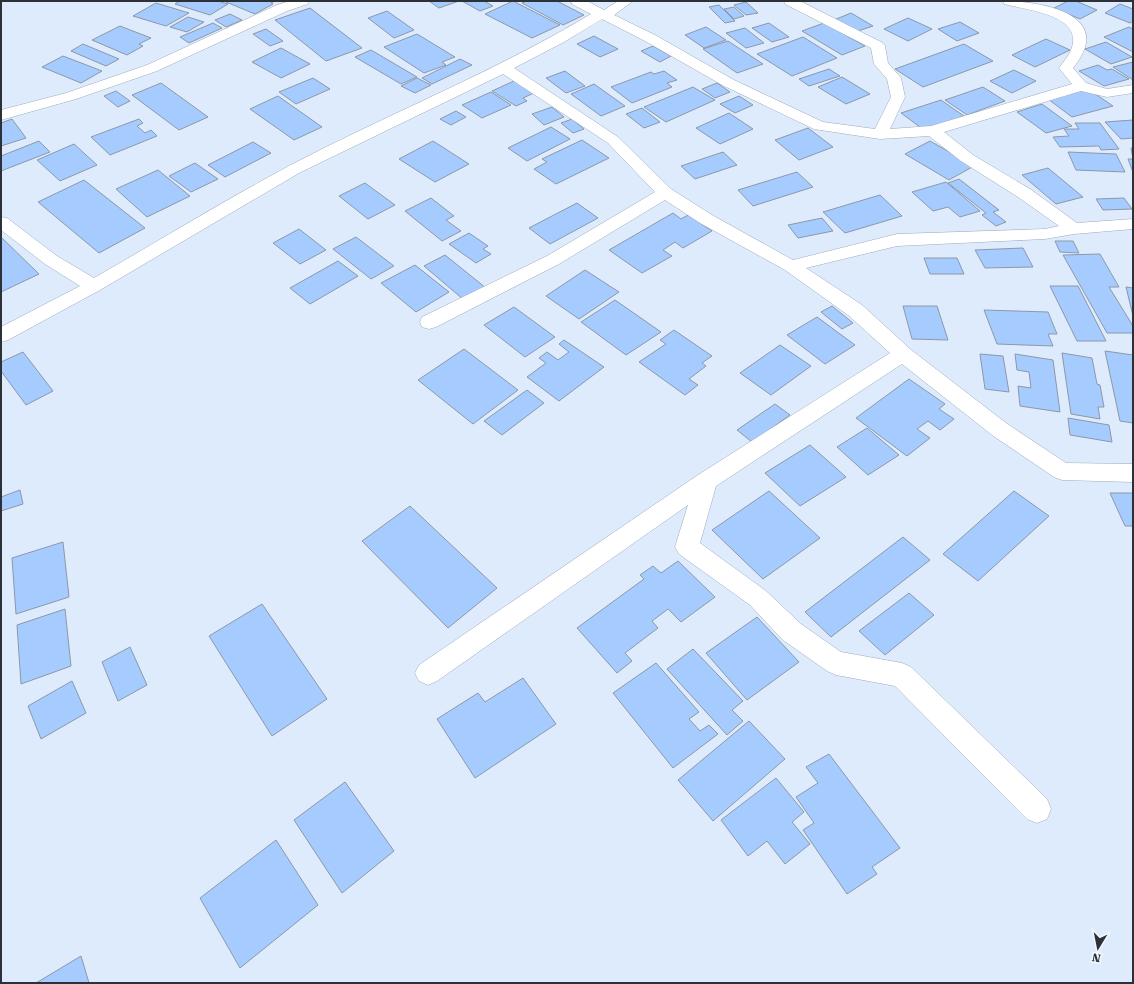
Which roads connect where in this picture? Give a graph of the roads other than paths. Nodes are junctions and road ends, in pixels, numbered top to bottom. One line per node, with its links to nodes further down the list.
1 (304, 1): 10 (street)
2 (577, 1): 6 (street)
3 (627, 1): 6 (street)
4 (790, 1): 12 (street)
5 (1008, 1): 8 (street)
6 (602, 15): 7 (street); 12 (street)
7 (504, 68): 13 (street); 18 (street)
8 (1081, 86): 9 (street); 11 (street)
9 (1133, 89)
10 (1, 115)
11 (932, 131): 12 (street); 16 (street)
12 (880, 134)
13 (665, 193): 17 (street); 19 (street)
14 (1, 222): 18 (street)
15 (1133, 224): 16 (street)
16 (1074, 229): 17 (street)
17 (791, 266): 21 (street)
18 (94, 286): 20 (street)
19 (429, 322)
20 (1, 335)
21 (903, 354): 22 (street); 23 (street)
22 (1133, 473)
23 (706, 481): 24 (street); 25 (street)
24 (428, 672)
25 (1037, 809)

